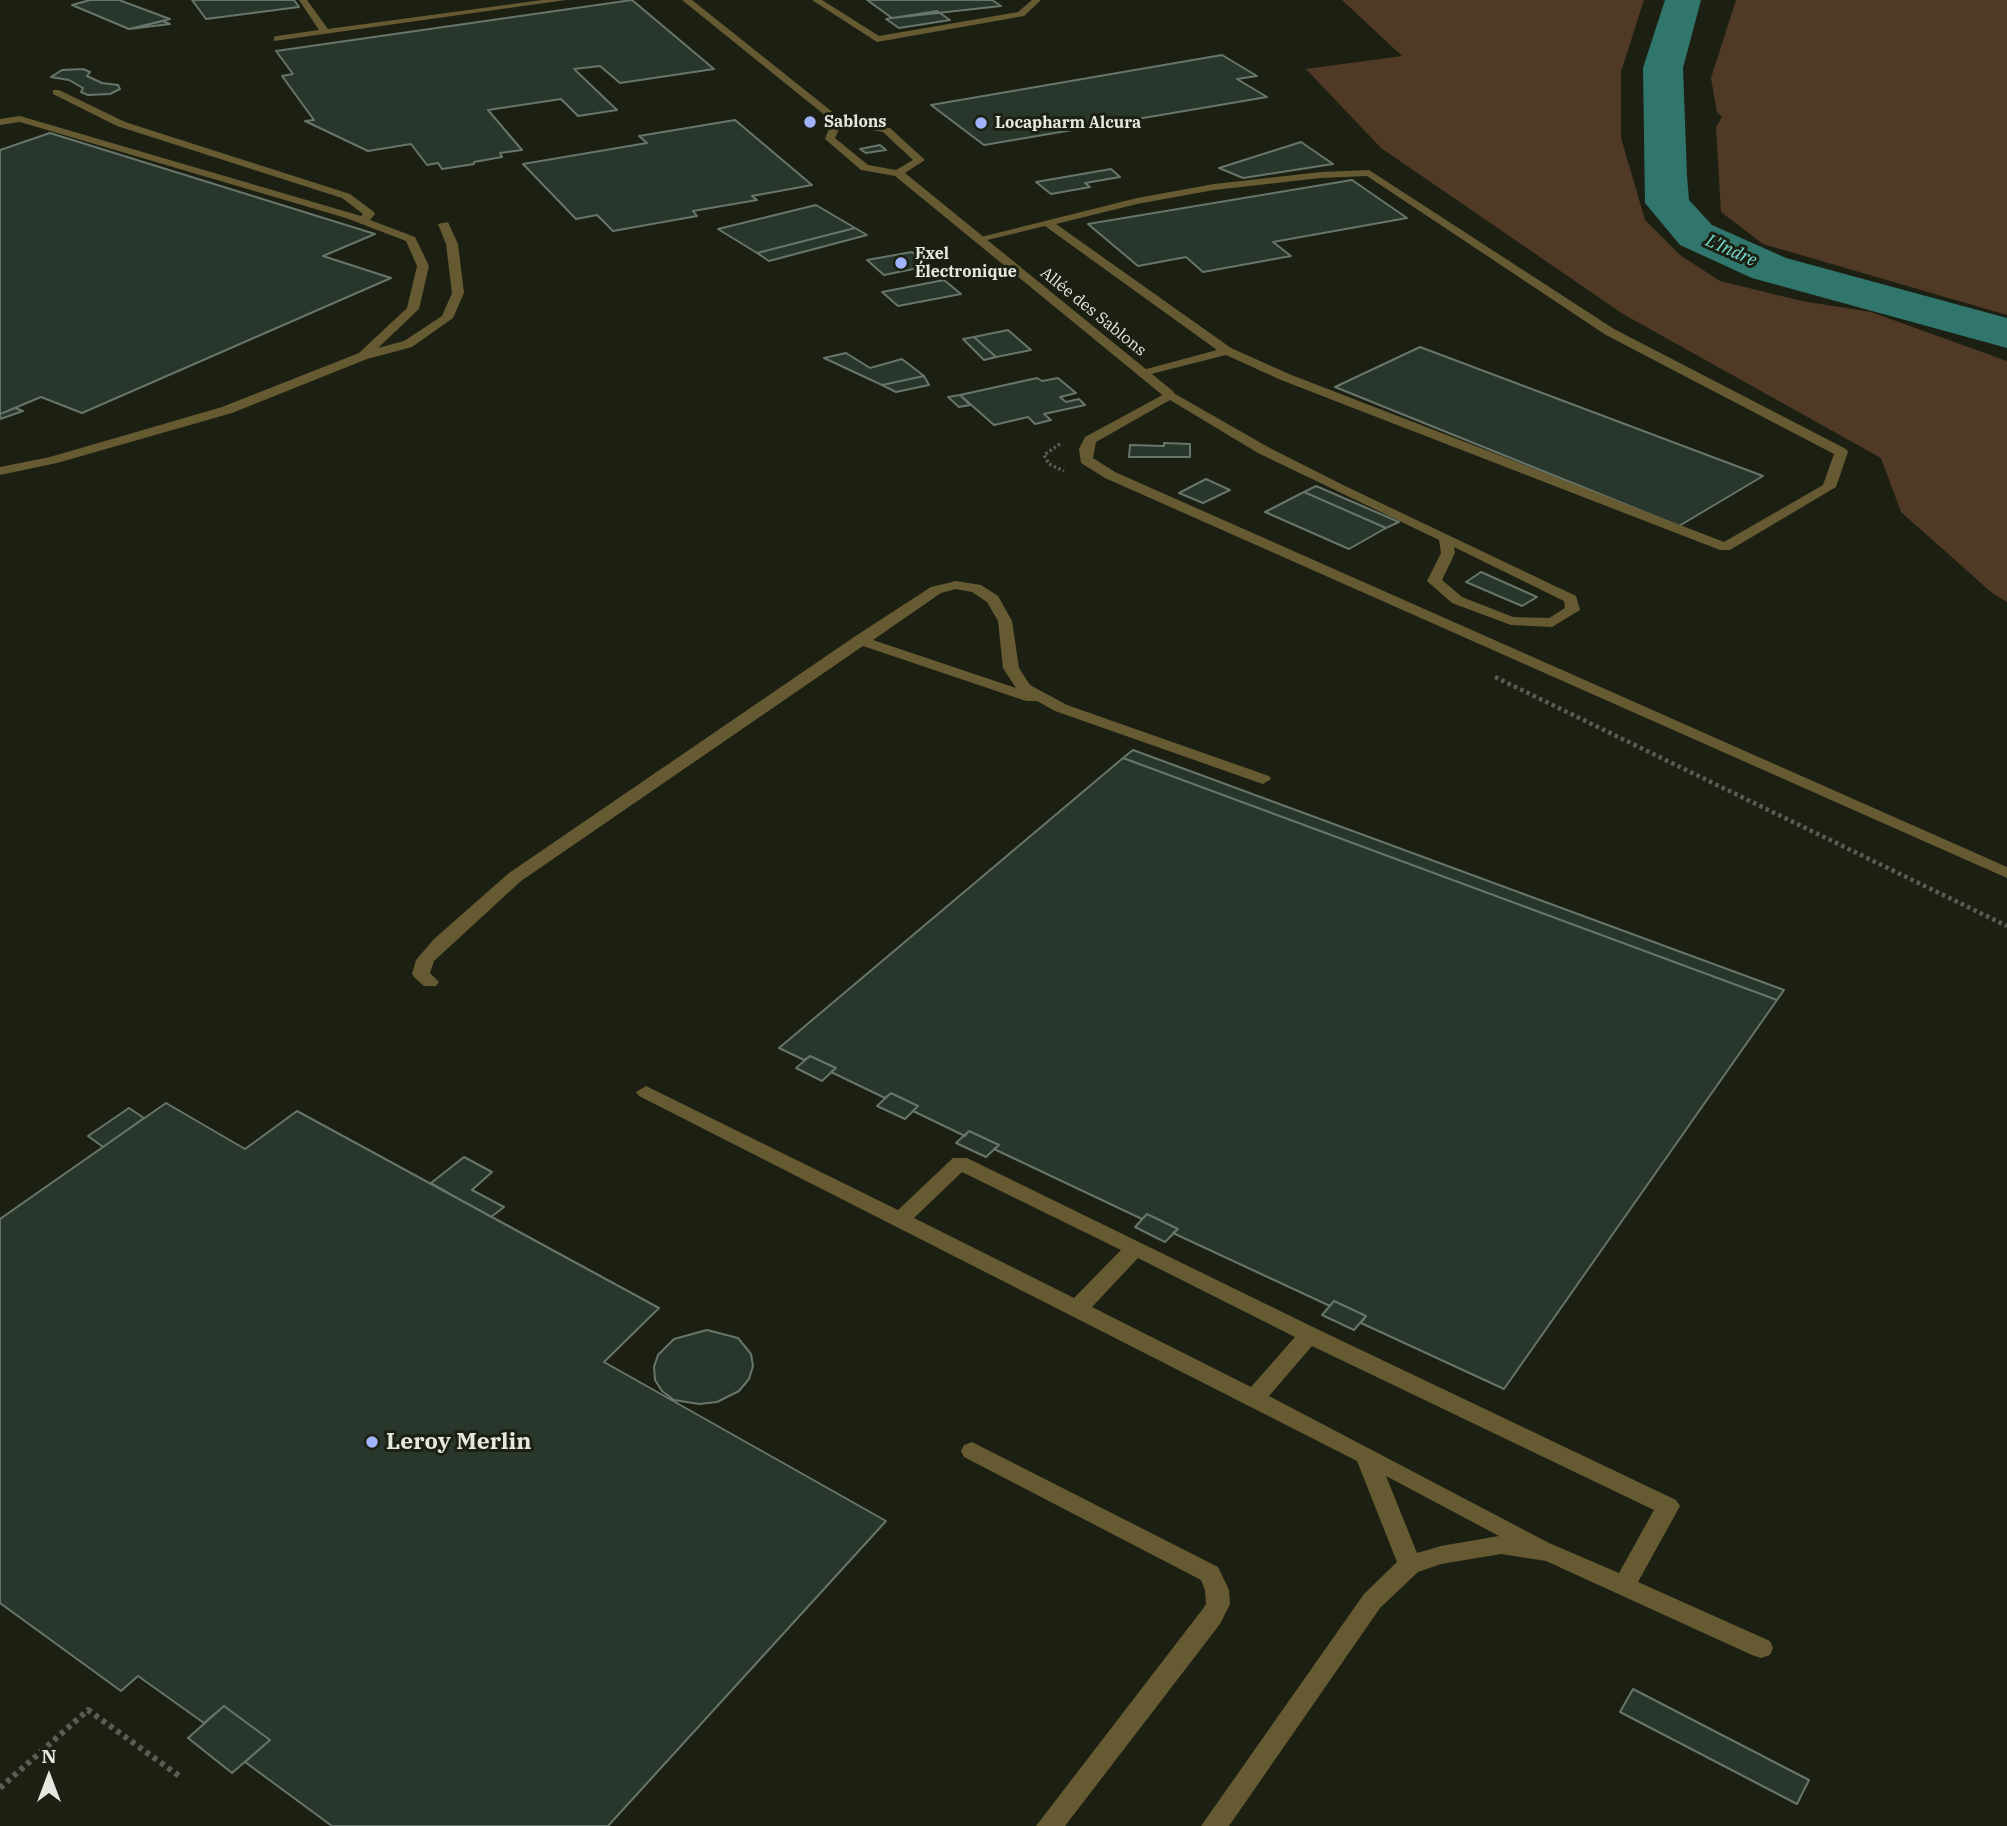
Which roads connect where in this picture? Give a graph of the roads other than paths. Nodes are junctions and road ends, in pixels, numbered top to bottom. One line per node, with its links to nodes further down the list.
1 (303, 0): 6 (street)
2 (562, 0): 6 (street)
3 (686, 0): 9 (street)
4 (816, 0): 5 (street)
5 (1037, 0)
6 (325, 32): 7 (street)
7 (277, 39)
8 (56, 92): 12 (street)
9 (837, 120): 11 (street, Allée des Sablons); 11 (street)
10 (0, 122): 12 (street)
11 (898, 173): 15 (street, Allée des Sablons)
12 (363, 221): 17 (street)
13 (1048, 223): 15 (street); 16 (street); 16 (street)
14 (444, 224): 17 (street)
15 (979, 239): 18 (street, Allée des Sablons)
16 (1227, 351): 18 (street)
17 (363, 356): 20 (street)
18 (1143, 374): 19 (street, Allée des Sablons)
19 (1170, 395): 21 (street, Allée des Sablons); 25 (street)
20 (0, 471)
21 (1446, 538): 21 (street, Allée des Sablons)
22 (859, 640): 23 (street); 23 (street); 26 (street)
23 (1061, 708): 24 (street)
24 (1263, 779)
25 (2007, 873)
26 (430, 982)
27 (646, 1092): 28 (street)
28 (901, 1219): 29 (street); 30 (street)
29 (1135, 1248): 30 (street); 31 (street)
30 (1077, 1309): 32 (street)
31 (1310, 1335): 32 (street); 37 (street)
32 (1254, 1398): 34 (street)
33 (971, 1451): 39 (street)
34 (1366, 1455): 35 (street); 36 (street)
35 (1549, 1552): 36 (street); 37 (street)
36 (1410, 1566): 40 (street)
37 (1624, 1586): 38 (street)
38 (1760, 1648)
39 (1049, 1826)
40 (1214, 1826)

